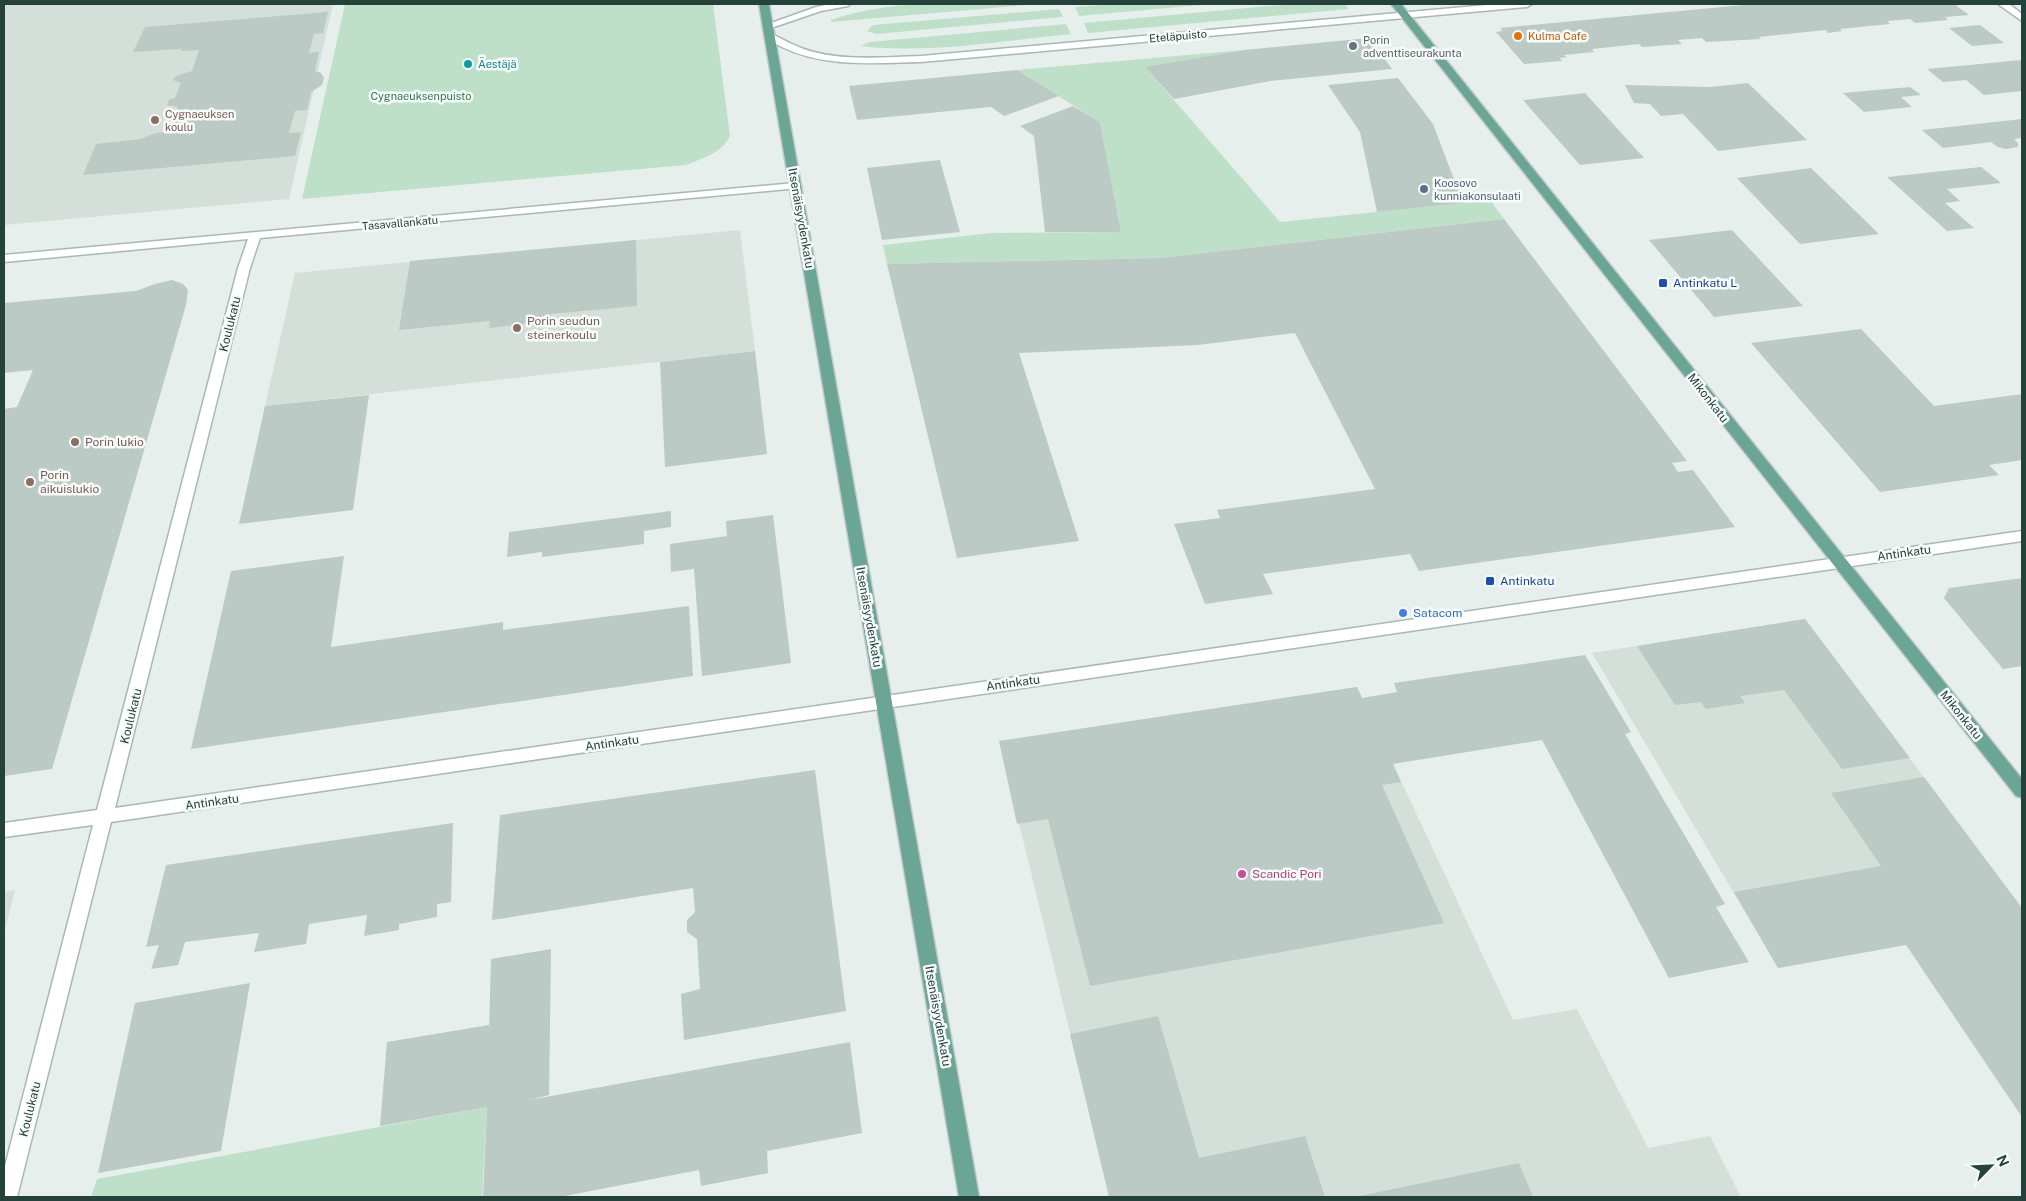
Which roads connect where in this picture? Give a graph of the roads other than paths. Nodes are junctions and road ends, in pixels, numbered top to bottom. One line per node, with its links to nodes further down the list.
1 (764, 4): 8 (main road, Itsenäisyydenkatu)
2 (845, 4): 8 (street)
3 (1396, 4): 6 (main road, Mikonkatu)
4 (1527, 4): 6 (street, Eteläpuisto)
5 (2003, 4): 7 (street)
6 (1403, 15): 8 (street, Eteläpuisto); 13 (main road, Mikonkatu)
7 (2022, 18)
8 (768, 31): 9 (main road, Itsenäisyydenkatu)
9 (795, 186): 10 (street, Tasavallankatu); 14 (main road, Itsenäisyydenkatu)
10 (255, 236): 11 (street, Tasavallankatu); 16 (street, Koulukatu)
11 (4, 258)
12 (2022, 536): 13 (street, Antinkatu)
13 (1839, 562): 14 (street, Antinkatu); 15 (main road, Mikonkatu)
14 (884, 703): 16 (street, Antinkatu); 19 (main road, Itsenäisyydenkatu)
15 (2022, 791)
16 (105, 816): 17 (street, Antinkatu); 18 (street, Koulukatu)
17 (4, 830)
18 (7, 1197)
19 (969, 1197)

